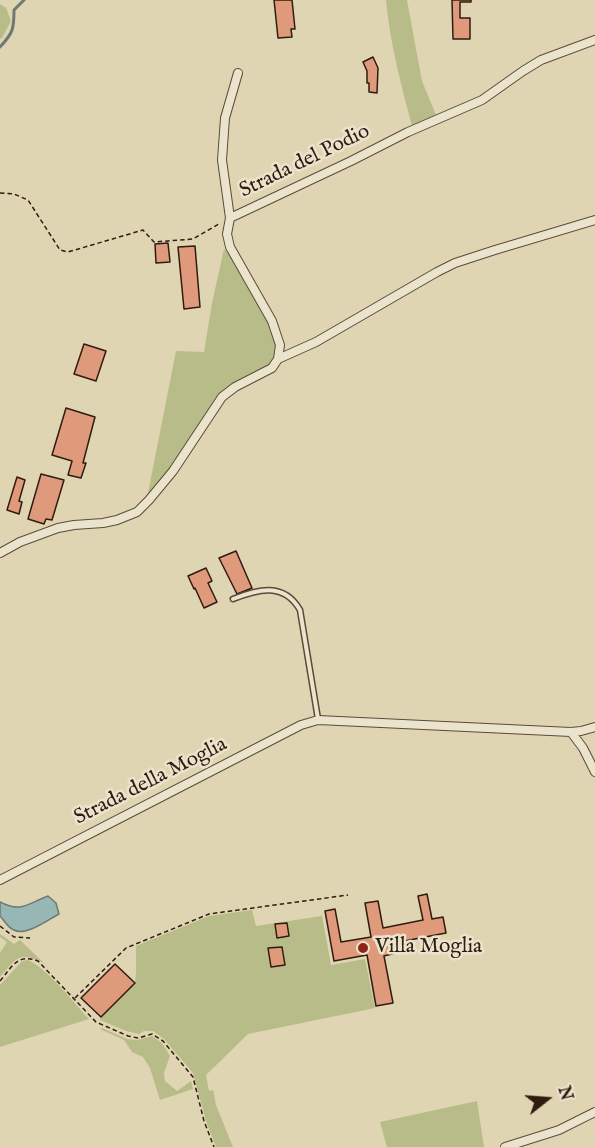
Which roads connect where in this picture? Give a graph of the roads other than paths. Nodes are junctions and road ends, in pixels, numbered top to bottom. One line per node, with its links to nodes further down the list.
1 (595, 40): 3 (street, Strada del Podio)
2 (238, 73): 3 (street)
3 (230, 218): 5 (street, Strada del Podio)
4 (595, 220): 5 (street)
5 (278, 359): 6 (street)
6 (0, 553)
7 (232, 599): 8 (lane)
8 (318, 720): 10 (street, Strada della Moglia); 12 (street, Strada della Moglia)
9 (595, 727): 10 (street, Strada della Moglia)
10 (571, 732): 11 (street)
11 (595, 772)
12 (0, 880)
13 (595, 1112): 14 (street)
14 (505, 1147)

